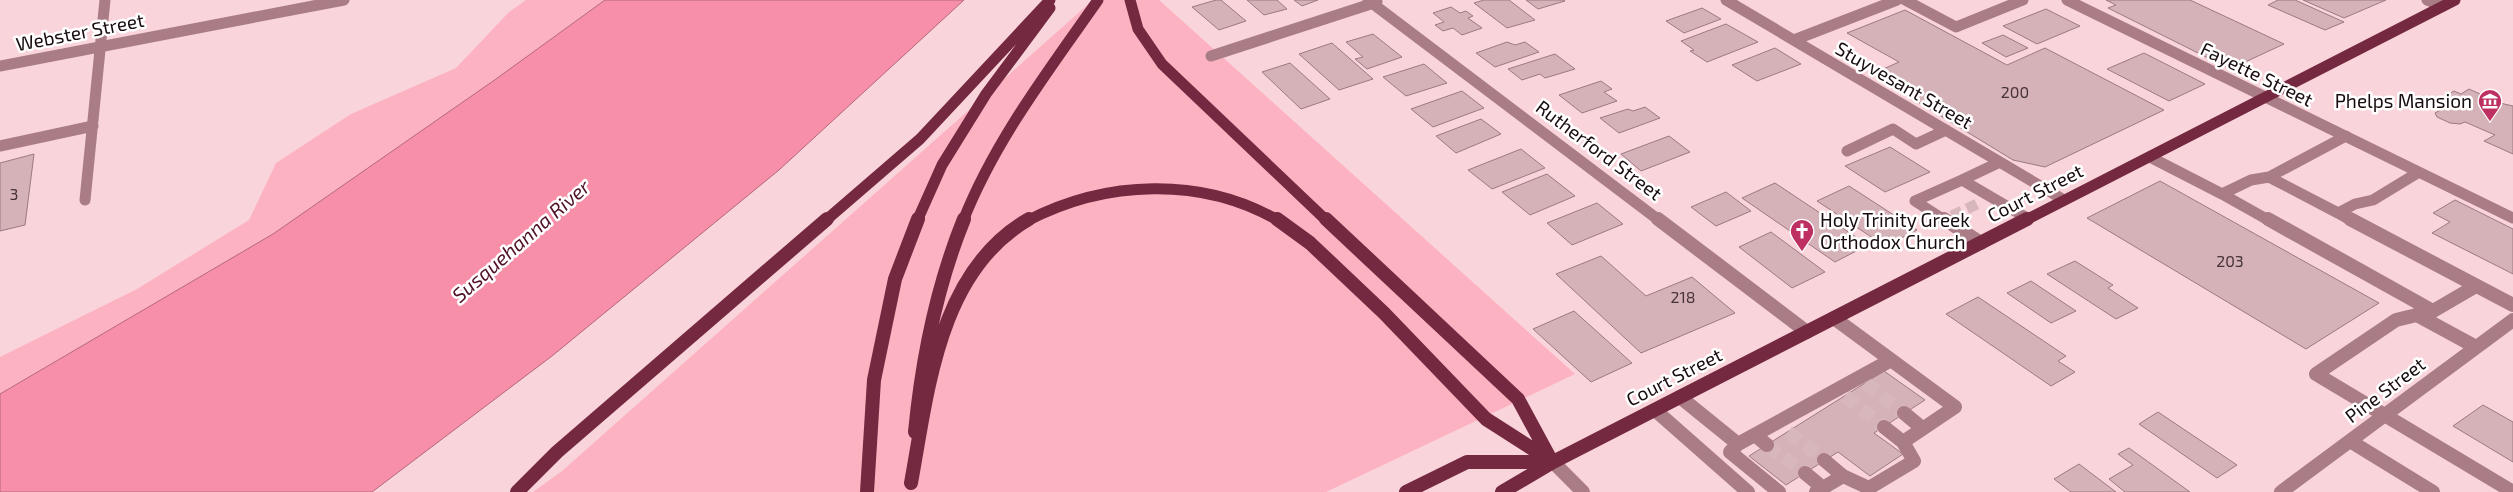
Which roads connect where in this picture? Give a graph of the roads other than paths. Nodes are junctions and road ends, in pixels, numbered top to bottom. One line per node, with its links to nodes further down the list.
1 (105, 0): 17 (street)
2 (344, 0): 17 (street, Webster Street)
3 (1050, 0): 66 (main road)
4 (1056, 0): 67 (main road)
5 (1098, 0): 64 (main road)
6 (1130, 0): 61 (main road)
7 (1726, 0): 16 (street, Stuyvesant Street)
8 (1897, 0): 16 (street)
9 (1905, 0): 10 (street)
10 (2023, 0)
11 (2067, 0): 20 (street, Fayette Street)
12 (2427, 0): 15 (street)
13 (2455, 0): 15 (main road, Court Street)
14 (1374, 1): 18 (street); 46 (street, Rutherford Street)
15 (2443, 6): 20 (main road, Court Street)
16 (1794, 40): 22 (street, Stuyvesant Street)
17 (101, 46): 19 (street, Webster Street); 21 (street)
18 (1212, 56)
19 (0, 66)
20 (2265, 97): 23 (street, Fayette Street); 26 (main road, Court Street)
21 (93, 126): 24 (street); 33 (street)
22 (1946, 130): 25 (street); 27 (street, Stuyvesant Street)
23 (2346, 136): 28 (street, Fayette Street); 29 (street)
24 (0, 146)
25 (1847, 151)
26 (2150, 156): 31 (street); 34 (main road, Court Street)
27 (2000, 162): 30 (street); 34 (street, Stuyvesant Street)
28 (2419, 172): 36 (street); 38 (street, Fayette Street)
29 (2269, 177): 31 (street); 36 (street)
30 (1962, 180): 32 (street); 39 (street)
31 (2222, 194): 42 (street)
32 (1990, 197): 35 (street); 37 (street)
33 (86, 200)
34 (2064, 200): 37 (main road, Court Street)
35 (1977, 204)
36 (2338, 213): 40 (street)
37 (2027, 218): 39 (main road, Court Street)
38 (2513, 218)
39 (1981, 243): 44 (main road, Court Street)
40 (2476, 286): 41 (street); 42 (street)
41 (2513, 305)
42 (2433, 311): 43 (street)
43 (2417, 315): 47 (street); 52 (street)
44 (1834, 318): 46 (main road, Court Street); 48 (street)
45 (2513, 320): 47 (street, Pine Street)
46 (1807, 332): 49 (main road, Court Street)
47 (2476, 347): 52 (street, Pine Street)
48 (1891, 360): 54 (street); 55 (street)
49 (1680, 397): 50 (main road, Court Street); 58 (street)
50 (1655, 410): 61 (main road, Court Street); 71 (street)
51 (1904, 413): 54 (street)
52 (2384, 414): 56 (street, Pine Street); 75 (street)
53 (1884, 426): 57 (street)
54 (1922, 428): 57 (street)
55 (1755, 435): 58 (street); 59 (street)
56 (2350, 440): 73 (street, Pine Street); 74 (street)
57 (1903, 442): 63 (street)
58 (1738, 444): 72 (street)
59 (1767, 445)
60 (1824, 460): 63 (street)
61 (1552, 462): 64 (main road); 68 (main road, Court Street); 69 (main road, Court Street); 70 (street)
62 (1805, 473): 65 (street)
63 (1843, 476): 65 (street)
64 (911, 488)
65 (1819, 490)
66 (517, 492)
67 (868, 492)
68 (1406, 492)
69 (1502, 492)
70 (1583, 492)
71 (1748, 492)
72 (1779, 492)
73 (2281, 492)
74 (2432, 492)
75 (2513, 492)

